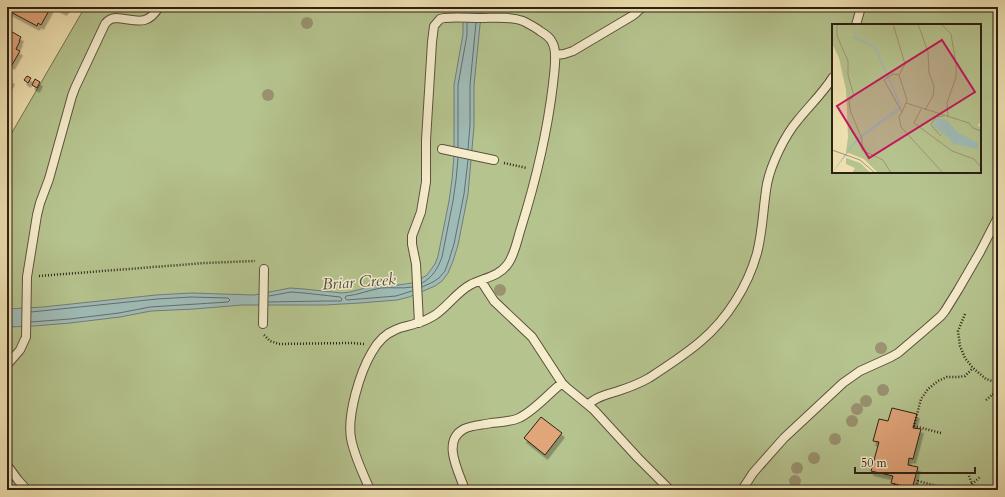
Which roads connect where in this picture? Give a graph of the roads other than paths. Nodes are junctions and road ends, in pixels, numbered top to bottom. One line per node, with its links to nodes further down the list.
1 (159, 7): 14 (lane)
2 (642, 7): 5 (lane)
3 (861, 7): 4 (lane)
4 (856, 24)
5 (555, 55): 11 (lane); 12 (lane)
6 (832, 78): 16 (lane)
7 (442, 149): 8 (lane)
8 (494, 160)
9 (998, 217): 22 (lane)
10 (264, 269): 13 (lane)
11 (481, 281): 12 (lane); 15 (lane)
12 (419, 323): 19 (lane)
13 (263, 324)
14 (7, 365)
15 (562, 383): 16 (lane); 20 (lane)
16 (588, 405): 21 (lane)
17 (7, 465): 18 (lane)
18 (27, 490)
19 (370, 490)
20 (465, 490)
21 (670, 490)
22 (742, 490)

